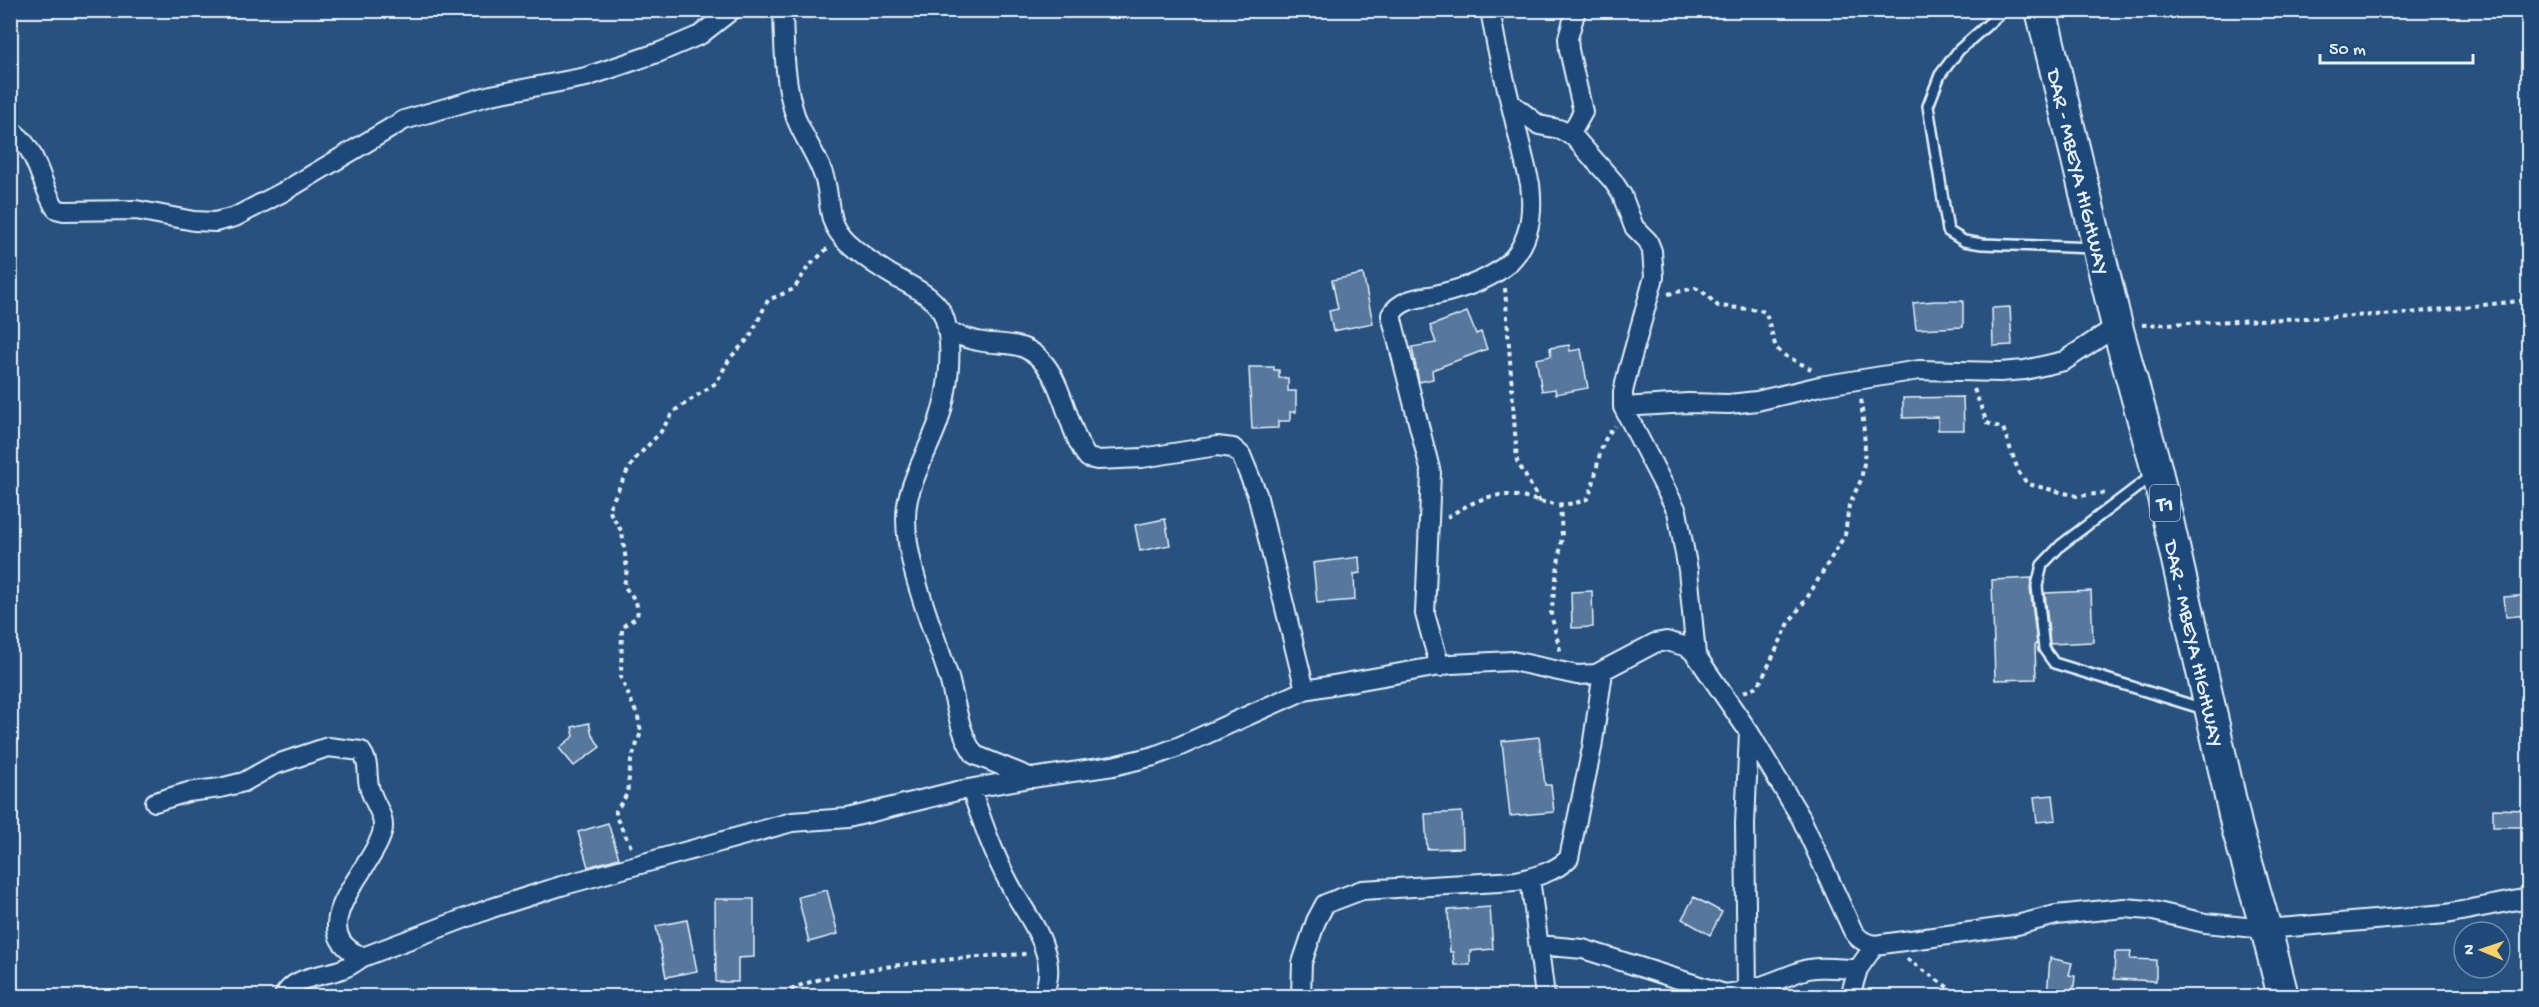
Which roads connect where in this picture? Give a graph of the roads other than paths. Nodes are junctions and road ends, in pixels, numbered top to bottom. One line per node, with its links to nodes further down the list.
1 (732, 10): 8 (street)
2 (783, 10): 12 (street)
3 (1490, 10): 7 (street)
4 (1576, 10): 9 (street)
5 (2004, 10): 10 (lane)
6 (2041, 10): 10 (highway, DAR - MBEYA HIGHWAY / T1)
7 (1512, 104): 9 (street); 16 (street)
8 (10, 130)
9 (1570, 135): 13 (street)
10 (2100, 249): 11 (highway, DAR - MBEYA HIGHWAY / T1)
11 (2118, 326): 13 (street); 14 (highway, DAR - MBEYA HIGHWAY / T1)
12 (947, 331): 18 (street); 21 (street)
13 (1624, 411): 15 (street)
14 (2157, 471): 19 (highway, DAR - MBEYA HIGHWAY / T1); 19 (lane)
15 (1696, 655): 17 (street); 20 (street)
16 (1440, 667): 17 (street); 18 (street)
17 (1603, 672): 24 (street)
18 (1305, 690): 21 (street)
19 (2212, 712): 26 (highway, DAR - MBEYA HIGHWAY / T1)
20 (1749, 732): 28 (street); 31 (street)
21 (1032, 778): 22 (street)
22 (971, 789): 29 (street); 33 (street)
23 (155, 801): 29 (street)
24 (1530, 878): 27 (street); 34 (street)
25 (2529, 898): 26 (street)
26 (2266, 929): 28 (street); 37 (highway, DAR - MBEYA HIGHWAY / T1)
27 (1539, 945): 31 (street); 35 (street)
28 (1879, 945): 30 (street)
29 (363, 957): 32 (street)
30 (1858, 969): 31 (street); 36 (street)
31 (1747, 992)
32 (284, 996)
33 (1042, 996)
34 (1301, 996)
35 (1545, 996)
36 (1850, 996)
37 (2283, 996)

